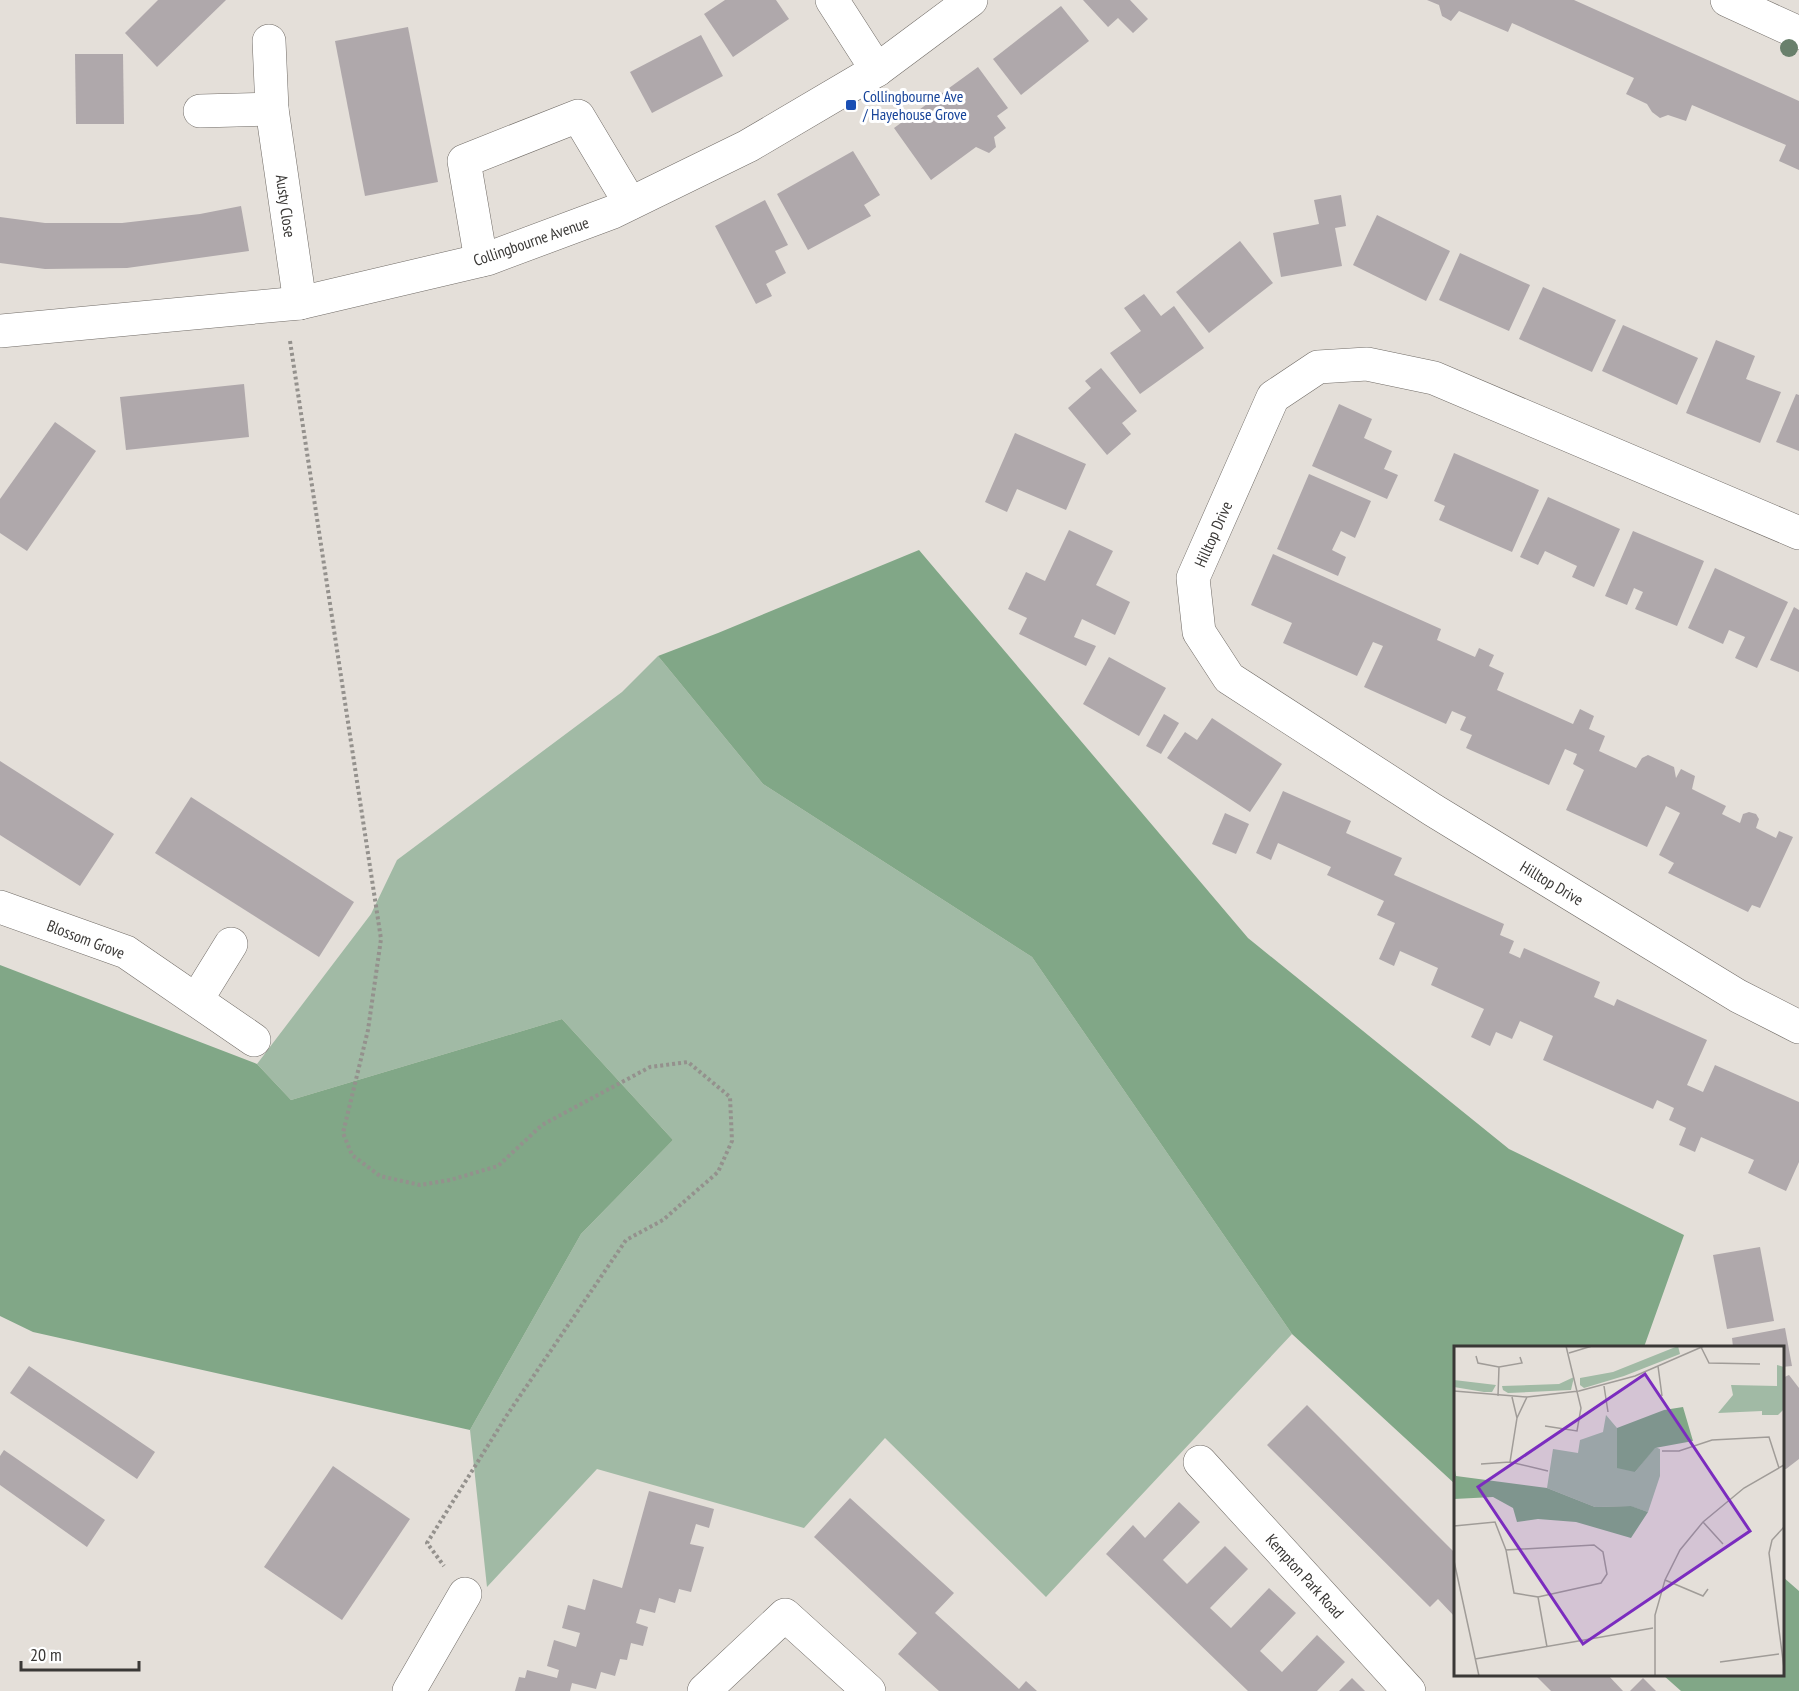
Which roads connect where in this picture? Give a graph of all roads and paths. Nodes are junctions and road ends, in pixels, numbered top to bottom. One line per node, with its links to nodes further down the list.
1 (832, 0): 6 (street)
2 (971, 0): 6 (street, Collingbourne Avenue)
3 (1727, 0): 4 (street)
4 (1799, 33)
5 (269, 41): 7 (street, Austy Close)
6 (877, 70): 9 (street, Collingbourne Avenue)
7 (272, 109): 8 (street); 11 (street, Austy Close)
8 (200, 111)
9 (630, 203): 10 (street, Collingbourne Avenue); 10 (street)
10 (481, 260): 11 (street, Collingbourne Avenue)
11 (292, 304): 12 (street, Collingbourne Avenue); 20 (path)
12 (0, 331)
13 (1799, 533): 17 (street, Hilltop Drive)
14 (0, 908): 16 (street, Blossom Grove)
15 (231, 944): 16 (street)
16 (197, 999): 18 (street, Blossom Grove)
17 (1799, 1027)
18 (254, 1040)
19 (1200, 1462): 24 (street, Kempton Park Road)
20 (465, 1594): 21 (street)
21 (409, 1691)
22 (704, 1691): 23 (street)
23 (869, 1691)
24 (1409, 1691)

